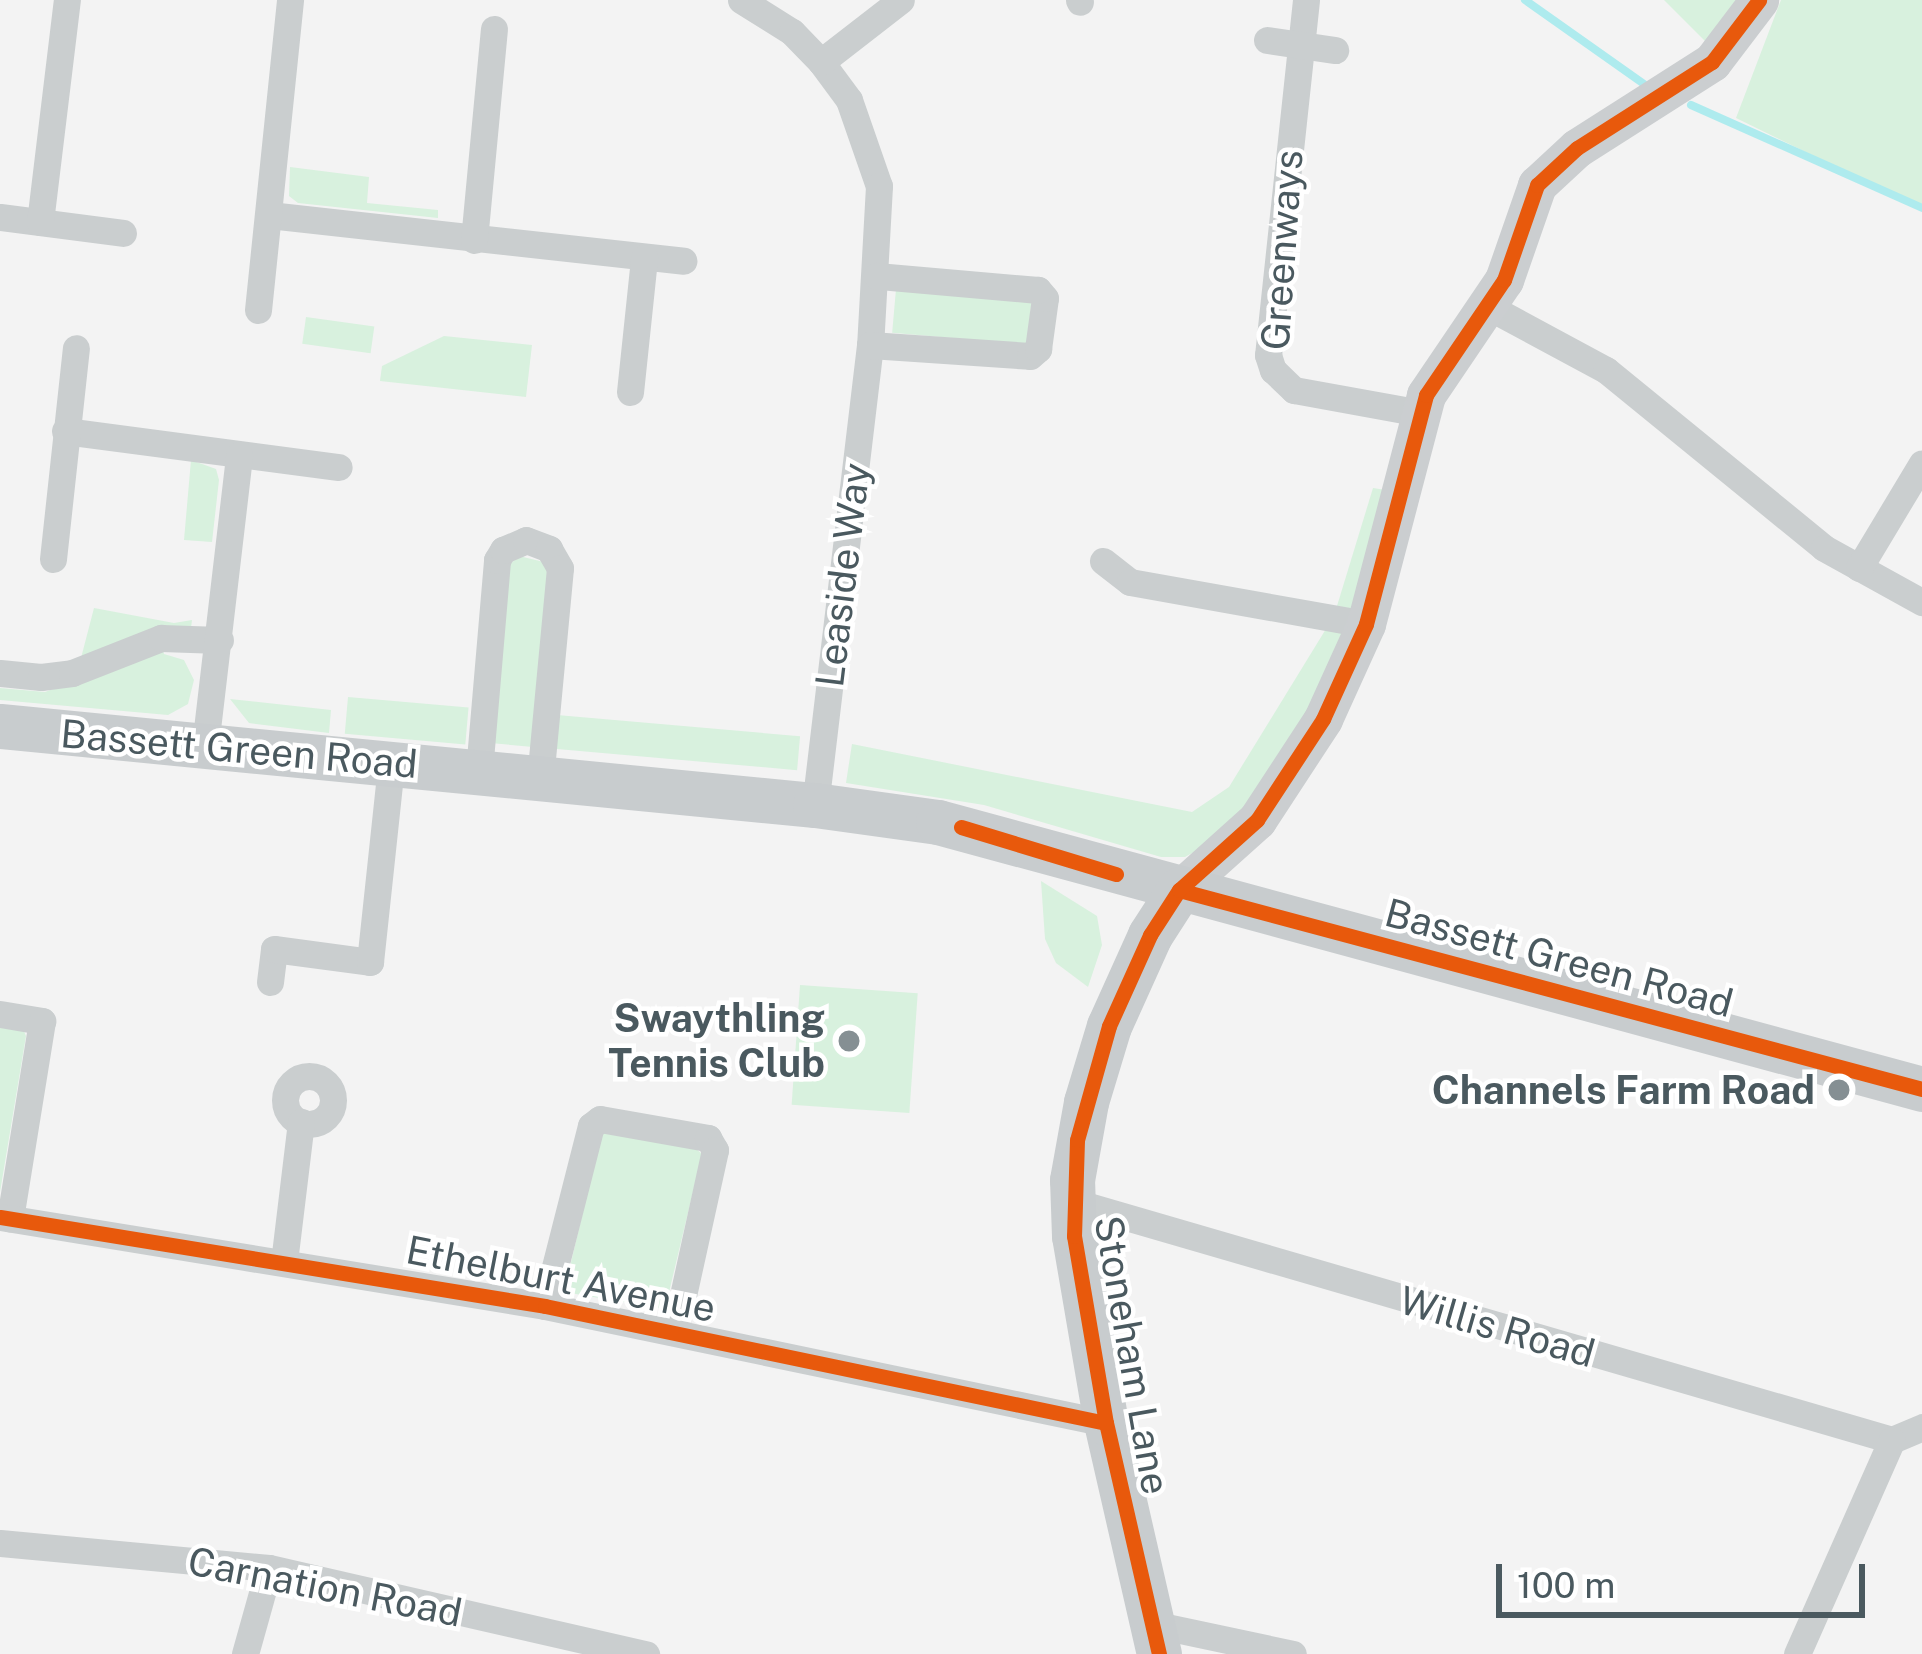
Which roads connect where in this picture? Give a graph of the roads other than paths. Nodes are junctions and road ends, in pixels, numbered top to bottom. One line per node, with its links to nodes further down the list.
1 (67, 0): 14 (street)
2 (290, 0): 12 (street)
3 (741, 0): 11 (street, Leaside Way)
4 (901, 0): 11 (street)
5 (1306, 0): 9 (street, Greenways)
6 (1759, 0): 20 (street, Stoneham Lane)
7 (494, 29): 16 (street)
8 (1267, 40): 9 (street)
9 (1301, 45): 10 (street); 25 (street, Greenways)
10 (1335, 50)
11 (821, 62): 19 (street, Leaside Way)
12 (269, 215): 16 (street); 21 (street)
13 (0, 217): 14 (street)
14 (40, 222): 15 (street)
15 (123, 233)
16 (474, 240): 17 (street)
17 (644, 258): 18 (street); 24 (street)
18 (683, 261)
19 (877, 276): 22 (street, Leaside Way); 22 (street)
20 (1489, 307): 25 (street, Stoneham Lane); 32 (street)
21 (258, 310)
22 (870, 346): 42 (street, Leaside Way)
23 (76, 348): 26 (street)
24 (629, 392)
25 (1420, 413): 34 (street, Stoneham Lane)
26 (65, 431): 27 (street); 30 (street)
27 (239, 455): 29 (street); 35 (street)
28 (1922, 463): 32 (street)
29 (339, 467)
30 (52, 559)
31 (1102, 561): 34 (street)
32 (1859, 568): 33 (street)
33 (1922, 602)
34 (1366, 624): 43 (street, Stoneham Lane)
35 (220, 640): 36 (street); 38 (street)
36 (0, 674)
37 (0, 725): 38 (main road, Bassett Green Road)
38 (205, 746): 39 (main road, Bassett Green Road)
39 (391, 764): 40 (main road, Bassett Green Road); 44 (street)
40 (478, 771): 41 (main road, Bassett Green Road); 41 (street)
41 (540, 778): 42 (main road, Bassett Green Road)
42 (815, 805): 43 (main road, Bassett Green Road)
43 (1179, 890): 46 (main road, Bassett Green Road); 48 (main road, Stoneham Lane)
44 (270, 982)
45 (0, 1014): 49 (street, Ethelburt Avenue)
46 (1922, 1089)
47 (302, 1122): 50 (street)
48 (1071, 1202): 53 (main road, Stoneham Lane); 55 (street, Willis Road)
49 (5, 1217): 50 (street, Ethelburt Avenue)
50 (284, 1262): 51 (street, Ethelburt Avenue)
51 (545, 1306): 52 (street, Ethelburt Avenue); 52 (street, Ethelburt Avenue)
52 (674, 1332): 53 (street, Ethelburt Avenue)
53 (1106, 1423): 58 (main road, Stoneham Lane)
54 (1922, 1427): 55 (street)
55 (1892, 1440): 62 (street)
56 (0, 1543): 57 (street, Carnation Road)
57 (268, 1568): 59 (street); 60 (street, Carnation Road)
58 (1155, 1639): 61 (street)
59 (245, 1654)
60 (646, 1654)
61 (1293, 1654)
62 (1797, 1654)

